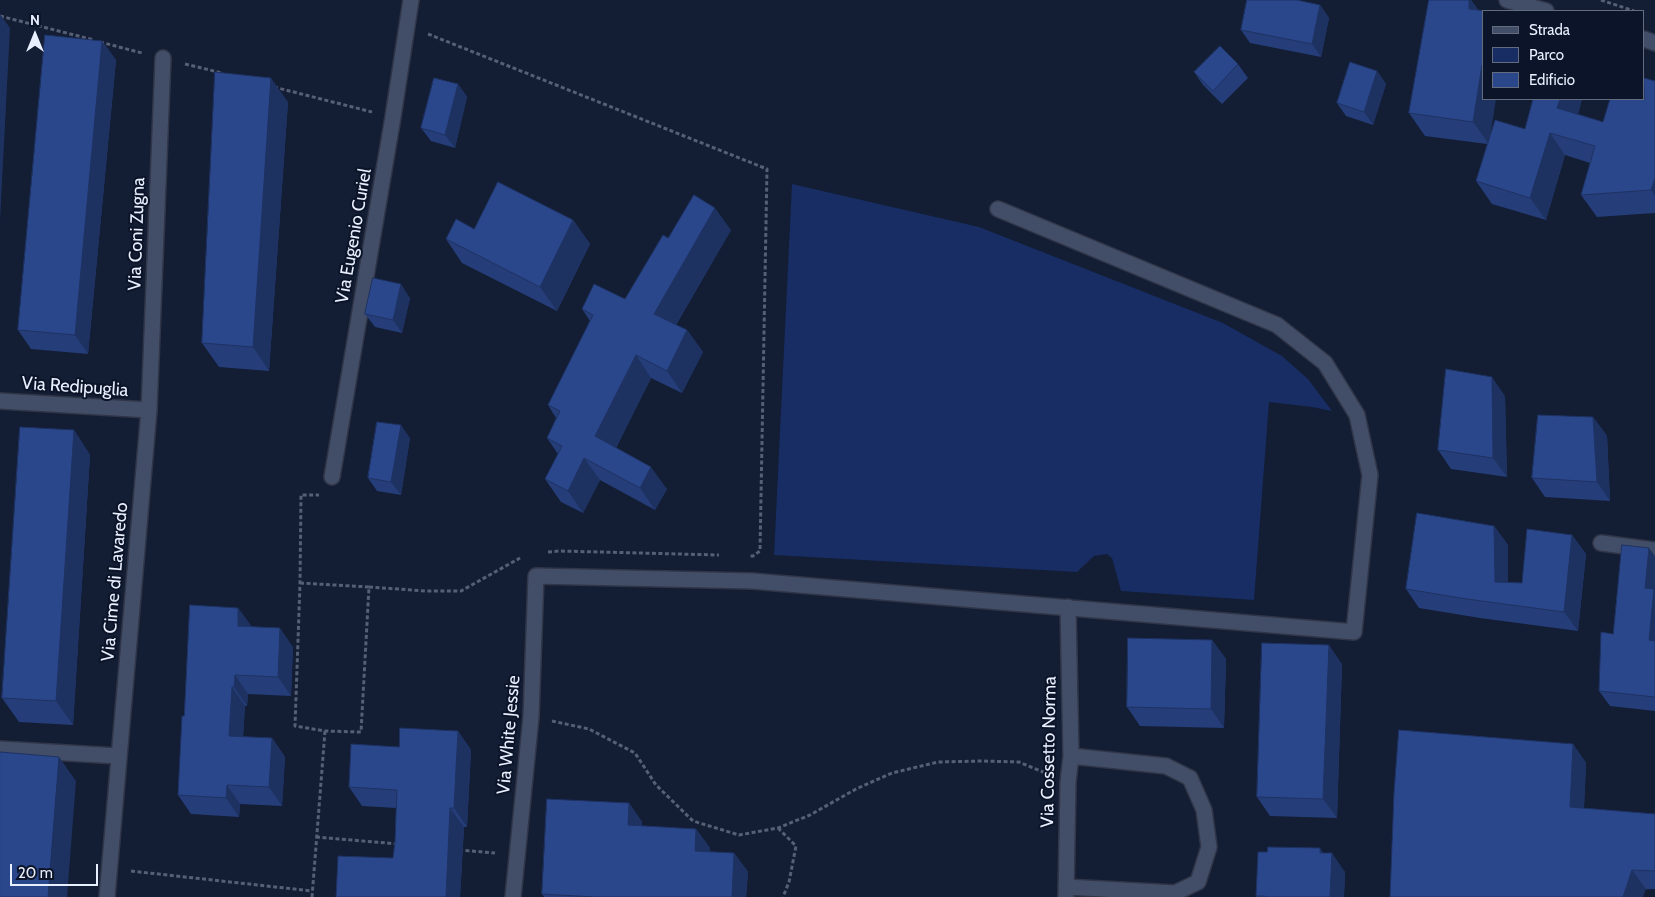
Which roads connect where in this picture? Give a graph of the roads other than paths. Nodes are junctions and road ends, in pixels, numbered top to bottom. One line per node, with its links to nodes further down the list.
1 (411, 0): 8 (street, Via Eugenio Curiel)
2 (1507, 0): 3 (street)
3 (1542, 10)
4 (163, 58): 7 (street, Via Coni Zugna)
5 (998, 209): 11 (street)
6 (0, 401): 7 (street, Via Redipuglia)
7 (148, 410): 13 (street, Via Cime di Lavaredo)
8 (332, 477)
9 (1601, 543): 10 (street)
10 (1655, 550)
11 (1068, 607): 14 (street, Via Cossetto Norma); 17 (street, Via White Jessie)
12 (0, 749): 13 (street)
13 (118, 756): 16 (street, Via Cime di Lavaredo)
14 (1071, 756): 15 (street, Via Cossetto Norma); 15 (street)
15 (1066, 892)
16 (107, 897)
17 (513, 897)

